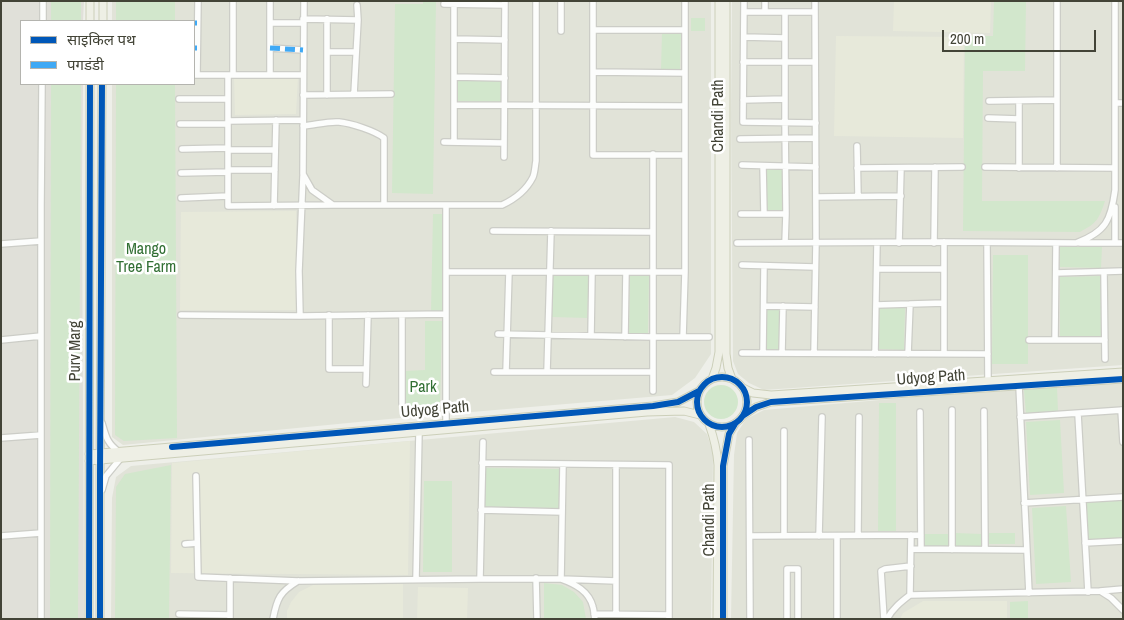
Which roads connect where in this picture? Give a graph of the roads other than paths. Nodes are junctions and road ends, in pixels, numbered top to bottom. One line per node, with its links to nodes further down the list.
1 (43, 1): 28 (street)
2 (90, 1): 29 (main road)
3 (103, 1): 30 (main road)
4 (198, 1): 33 (street)
5 (233, 1): 53 (street)
6 (270, 1): 34 (street)
7 (304, 1): 32 (street)
8 (536, 1): 76 (street)
9 (561, 1): 37 (street)
10 (593, 1): 35 (street)
11 (685, 1): 36 (street)
12 (719, 1): 202 (main road, Chandi Path)
13 (726, 1): 203 (main road, Chandi Path)
14 (744, 1): 23 (street)
15 (766, 1): 24 (street)
16 (815, 1): 26 (street)
17 (1057, 1): 69 (street)
18 (1115, 1): 72 (street)
19 (454, 3): 20 (street); 21 (street); 40 (street)
20 (505, 3): 41 (street)
21 (444, 4)
22 (357, 5): 31 (street)
23 (744, 12): 24 (street); 38 (street)
24 (765, 12): 25 (street)
25 (785, 12): 26 (street); 39 (street)
26 (815, 12): 49 (street)
27 (327, 19): 31 (street); 32 (street); 45 (street)
28 (43, 20)
29 (90, 20)
30 (103, 20)
31 (358, 20): 46 (street)
32 (303, 21): 34 (street); 44 (street)
33 (196, 23): 42 (street)
34 (270, 23): 43 (street)
35 (593, 30): 36 (street); 50 (street)
36 (685, 30): 51 (street)
37 (561, 31)
38 (744, 37): 39 (street); 47 (street)
39 (785, 38): 48 (street)
40 (454, 39): 41 (street); 56 (street)
41 (505, 40): 57 (street)
42 (195, 48): 52 (street)
43 (270, 48): 44 (street); 54 (street)
44 (303, 50): 55 (street)
45 (327, 52): 46 (street); 64 (street)
46 (356, 52): 61 (street)
47 (743, 62): 48 (street); 68 (street)
48 (785, 62): 49 (street); 67 (street)
49 (815, 62): 85 (street)
50 (593, 72): 51 (street); 77 (street)
51 (685, 74): 78 (street)
52 (195, 75): 53 (street)
53 (230, 75): 54 (street); 65 (street)
54 (270, 75): 55 (street)
55 (303, 75): 63 (street)
56 (454, 77): 57 (street); 74 (street)
57 (505, 78): 75 (street)
58 (42, 85): 133 (street)
59 (90, 85): 235 (main road, Purv Marg)
60 (102, 85): 218 (main road, Purv Marg)
61 (354, 94): 62 (street); 64 (street)
62 (391, 94)
63 (303, 95): 64 (street); 84 (street)
64 (327, 95)
65 (228, 98): 66 (street); 82 (street)
66 (179, 99)
67 (785, 99): 68 (street); 83 (street)
68 (743, 100): 83 (street)
69 (1057, 100): 71 (street); 110 (street)
70 (989, 101): 71 (street)
71 (1019, 101): 80 (street)
72 (1115, 103): 73 (street); 111 (street)
73 (1123, 103)
74 (454, 105): 75 (street); 91 (street)
75 (504, 105): 76 (street); 92 (street)
76 (536, 105): 77 (street); 124 (street)
77 (593, 106): 78 (street); 97 (street)
78 (685, 106): 98 (street)
79 (988, 118): 80 (street)
80 (1019, 119): 109 (street)
81 (276, 120): 82 (street); 84 (street); 96 (street)
82 (228, 122): 86 (street); 95 (street)
83 (785, 122): 85 (street); 87 (street)
84 (303, 123): 115 (street); 123 (street)
85 (816, 123): 88 (street)
86 (180, 124)
87 (785, 138): 88 (street); 89 (street); 102 (street)
88 (815, 138): 103 (street)
89 (740, 139)
90 (444, 142): 91 (street)
91 (454, 142): 92 (street)
92 (504, 143): 99 (street)
93 (857, 146): 107 (street)
94 (182, 149): 95 (street)
95 (228, 149): 96 (street); 113 (street)
96 (276, 150): 112 (street)
97 (653, 154): 98 (street); 132 (street)
98 (685, 155): 158 (street)
99 (504, 157)
100 (742, 165): 101 (street)
101 (763, 166): 102 (street); 128 (street)
102 (786, 166): 103 (street); 129 (street)
103 (816, 167): 120 (street)
104 (935, 167): 105 (street); 108 (street); 140 (street)
105 (962, 167)
106 (985, 167): 109 (street)
107 (858, 168): 108 (street); 118 (street)
108 (901, 168): 119 (street)
109 (1019, 168): 110 (street)
110 (1057, 168): 111 (street)
111 (1115, 168): 116 (street)
112 (275, 170): 113 (street); 125 (street)
113 (228, 171): 114 (street); 117 (street)
114 (181, 173)
115 (303, 174): 122 (street); 126 (street)
116 (1115, 190): 143 (street); 144 (street)
117 (228, 196): 121 (street); 125 (street)
118 (858, 196): 119 (street); 120 (street)
119 (901, 196): 139 (street)
120 (816, 197): 137 (street)
121 (181, 198)
122 (334, 205): 123 (street); 126 (street)
123 (384, 205): 124 (street)
124 (446, 205): 152 (street)
125 (274, 206): 126 (street)
126 (302, 206): 173 (street)
127 (741, 214): 128 (street)
128 (764, 214): 129 (street)
129 (786, 214): 136 (street)
130 (493, 231): 131 (street)
131 (551, 231): 132 (street); 154 (street)
132 (653, 232): 157 (street)
133 (41, 241): 146 (street); 177 (street)
134 (944, 242): 140 (street); 141 (street); 151 (street)
135 (737, 243): 136 (street)
136 (785, 243): 137 (street)
137 (816, 243): 138 (street); 149 (street)
138 (877, 243): 139 (street); 150 (street)
139 (900, 243): 140 (street)
140 (934, 243)
141 (987, 243): 142 (street); 194 (street)
142 (1056, 243): 143 (street); 159 (street)
143 (1076, 243): 144 (street)
144 (1115, 243): 145 (street)
145 (1123, 243)
146 (1, 244)
147 (742, 265): 148 (street)
148 (764, 266): 149 (street); 165 (street)
149 (816, 267): 167 (street)
150 (877, 269): 151 (street); 164 (street)
151 (944, 269): 162 (street)
152 (446, 272): 153 (street); 168 (street)
153 (509, 272): 154 (street); 175 (street)
154 (550, 272): 155 (street); 176 (street)
155 (592, 272): 156 (street); 178 (street)
156 (626, 272): 157 (street); 179 (street)
157 (653, 272): 158 (street); 180 (street)
158 (685, 272): 181 (street)
159 (1056, 272): 160 (street); 185 (street)
160 (1104, 272): 161 (street); 186 (street)
161 (1123, 272)
162 (944, 303): 163 (street); 190 (street)
163 (910, 304): 164 (street); 193 (street)
164 (876, 305): 192 (street)
165 (764, 306): 166 (street); 188 (street)
166 (783, 306): 167 (street); 191 (street)
167 (814, 306): 189 (street)
168 (446, 314): 172 (street); 225 (street)
169 (181, 315): 173 (street)
170 (329, 315): 171 (street); 173 (street); 196 (street)
171 (368, 315): 172 (street); 196 (street)
172 (402, 315): 211 (street)
173 (300, 316)
174 (498, 334): 175 (street)
175 (507, 334): 176 (street); 198 (street)
176 (548, 335): 178 (street); 199 (street)
177 (41, 336): 183 (street); 228 (street)
178 (591, 336): 179 (street)
179 (625, 336): 180 (street)
180 (653, 337): 181 (street); 200 (street)
181 (683, 337): 182 (street)
182 (709, 337)
183 (1, 340)
184 (1029, 340): 185 (street)
185 (1055, 340): 186 (street)
186 (1105, 340): 195 (street)
187 (742, 353): 188 (street)
188 (763, 353): 191 (street)
189 (814, 353): 191 (street); 192 (street)
190 (944, 353): 193 (street); 194 (street)
191 (782, 354)
192 (875, 354): 193 (street)
193 (908, 354)
194 (988, 354): 206 (street)
195 (1105, 359)
196 (366, 369): 205 (street)
197 (494, 372): 198 (street)
198 (506, 372): 199 (street)
199 (548, 372): 200 (street)
200 (653, 372): 209 (street)
201 (1123, 372): 206 (main road, Udyog Path)
202 (712, 379): 203 (main road); 210 (main road)
203 (732, 379): 208 (main road)
204 (1123, 379): 207 (main road, Udyog Path)
205 (366, 384)
206 (988, 384): 207 (main road, Udyog Path); 208 (main road, Udyog Path); 219 (main road, Udyog Path)
207 (1019, 386): 221 (street)
208 (743, 388): 219 (main road)
209 (653, 391)
210 (699, 391): 217 (main road); 225 (main road, Udyog Path)
211 (402, 403)
212 (952, 410): 262 (street)
213 (1122, 410): 216 (street); 232 (street)
214 (984, 411): 261 (street)
215 (920, 412): 249 (street)
216 (1078, 414): 221 (street); 242 (street)
217 (700, 415): 223 (main road); 225 (main road, Udyog Path)
218 (100, 416): 233 (street); 234 (main road, Purv Marg)
219 (744, 416): 224 (main road)
220 (859, 417): 247 (street)
221 (1020, 417): 243 (street)
222 (822, 418): 253 (street)
223 (709, 424): 224 (main road); 289 (main road, Chandi Path)
224 (735, 424): 290 (main road, Chandi Path)
225 (446, 426): 227 (main road, Udyog Path); 233 (main road, Udyog Path)
226 (784, 431): 252 (street)
227 (419, 432): 233 (main road, Udyog Path); 268 (street)
228 (41, 435): 229 (street); 246 (street)
229 (1, 438)
230 (749, 440): 251 (street)
231 (483, 442): 236 (street)
232 (1123, 442)
233 (120, 455): 234 (main road, Udyog Path); 240 (street)
234 (100, 457): 235 (main road, Udyog Path); 240 (main road, Purv Marg)
235 (89, 458): 285 (main road, Purv Marg)
236 (482, 464): 237 (street); 244 (street)
237 (563, 465): 238 (street); 245 (street)
238 (616, 466): 271 (street); 283 (street)
239 (196, 476): 256 (street)
240 (100, 496): 286 (main road, Purv Marg)
241 (1123, 497): 242 (street)
242 (1083, 500): 243 (street); 257 (street)
243 (1024, 503): 263 (street)
244 (481, 510): 245 (street); 266 (street)
245 (562, 512): 269 (street)
246 (41, 533): 250 (street); 284 (street)
247 (858, 535): 248 (street); 254 (street)
248 (911, 535): 249 (street); 259 (street)
249 (921, 535): 260 (street)
250 (1, 536)
251 (750, 536): 252 (street); 291 (street)
252 (784, 536): 253 (street)
253 (820, 536): 254 (street)
254 (837, 536): 294 (street)
255 (1123, 541): 257 (street)
256 (197, 542): 258 (street); 265 (street)
257 (1085, 543): 273 (street)
258 (185, 544)
259 (911, 549): 260 (street); 264 (street)
260 (921, 549): 262 (street)
261 (985, 549): 262 (street); 263 (street)
262 (952, 550)
263 (1027, 550): 275 (street)
264 (911, 566): 276 (street); 295 (street)
265 (230, 578): 270 (street); 282 (street)
266 (480, 578): 267 (street); 268 (street)
267 (536, 578): 269 (street); 288 (street)
268 (416, 579): 270 (street)
269 (561, 579): 271 (street); 280 (street)
270 (298, 581): 287 (street)
271 (616, 581): 279 (street)
272 (1123, 589): 274 (street)
273 (1088, 592): 274 (street); 275 (street)
274 (1100, 592): 277 (street)
275 (1029, 593): 276 (street)
276 (910, 595): 295 (street)
277 (1123, 610)
278 (179, 614): 281 (street)
279 (616, 614): 280 (street); 283 (street)
280 (594, 616)
281 (187, 617): 282 (street)
282 (230, 617)
283 (669, 617)
284 (41, 619)
285 (89, 619)
286 (100, 619)
287 (273, 619)
288 (537, 619)
289 (717, 619)
290 (724, 619)
291 (750, 619)
292 (787, 619): 293 (street)
293 (798, 619)
294 (837, 619)
295 (886, 619)

